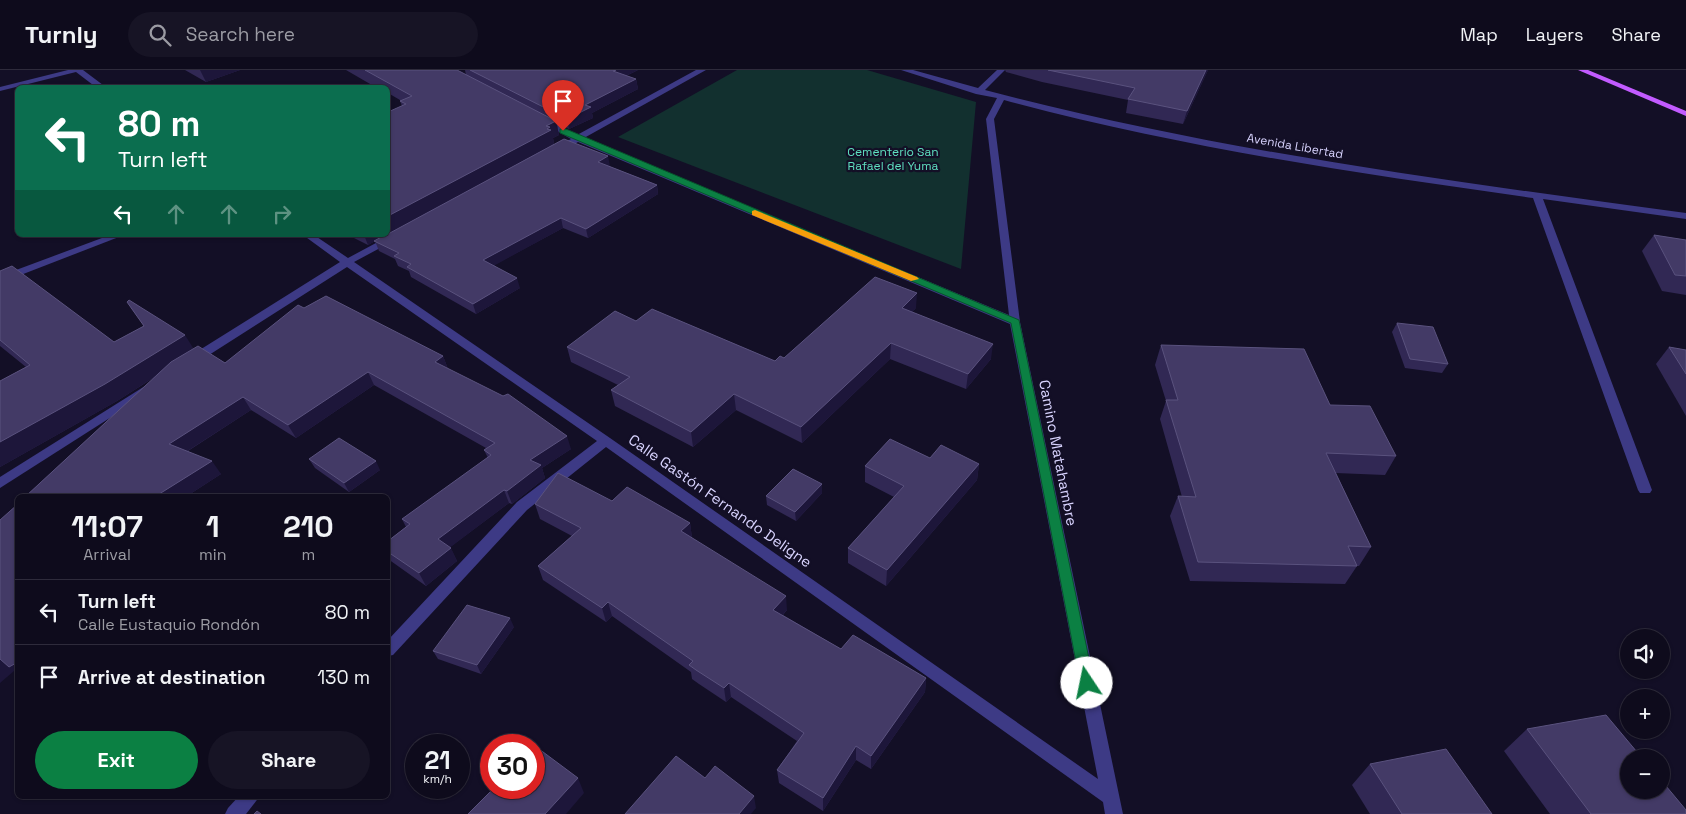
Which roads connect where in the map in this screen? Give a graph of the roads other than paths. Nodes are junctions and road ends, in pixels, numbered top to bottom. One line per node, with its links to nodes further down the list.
1 (78, 70): 7 (street); 8 (street)
2 (702, 70): 14 (street)
3 (905, 70): 10 (street, Avenida Libertad)
4 (1001, 70): 10 (street)
5 (1582, 70): 12 (main road)
6 (15, 85): 9 (street)
7 (16, 85)
8 (98, 85)
9 (0, 89)
10 (979, 92): 11 (street, Avenida Libertad)
11 (1001, 98): 16 (street, Avenida Libertad); 23 (street, Camino Matahambre)
12 (1686, 114)
13 (536, 117): 14 (street)
14 (578, 139): 15 (street); 23 (street)
15 (544, 157)
16 (1537, 195): 17 (street, Avenida Libertad); 28 (street)
17 (1686, 216)
18 (398, 234): 21 (street)
19 (114, 237): 22 (street)
20 (311, 237): 21 (street, Calle Gastón Fernando Deligne)
21 (346, 262): 24 (street); 26 (street, Calle Gastón Fernando Deligne)
22 (0, 280)
23 (1015, 322): 30 (street, Camino Matahambre)
24 (182, 367)
25 (157, 383): 27 (street)
26 (606, 441): 29 (street); 30 (street, Calle Gastón Fernando Deligne)
27 (0, 483)
28 (1645, 490)
29 (390, 648)
30 (1110, 797): 33 (street, Camino Matahambre)
31 (248, 799): 32 (street)
32 (234, 814)
33 (1114, 814)

